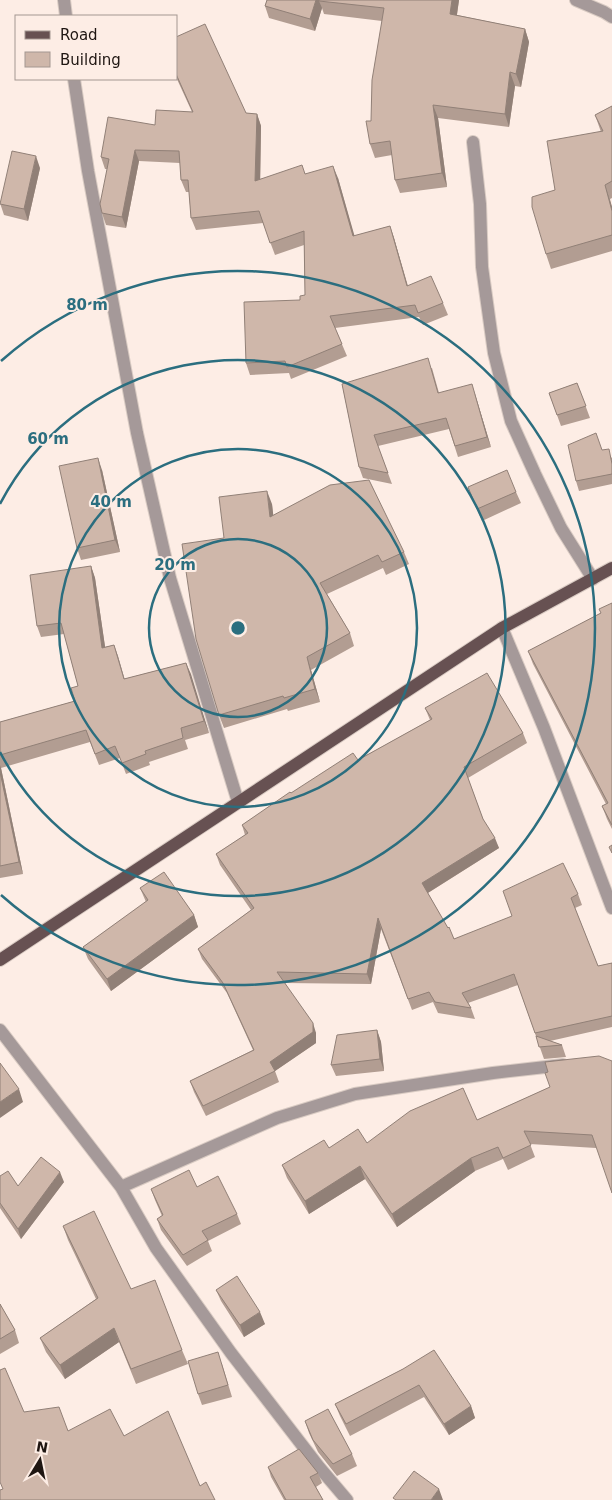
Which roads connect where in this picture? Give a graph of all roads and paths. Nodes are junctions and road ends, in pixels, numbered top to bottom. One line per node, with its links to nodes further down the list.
1 (64, 0): 3 (street)
2 (576, 0): 4 (street)
3 (66, 15)
4 (612, 16)
5 (74, 80): 10 (street)
6 (474, 142): 8 (street)
7 (612, 568): 8 (main road)
8 (592, 579): 9 (main road)
9 (502, 628): 10 (main road); 11 (street)
10 (238, 802): 12 (main road)
11 (612, 908)
12 (0, 960)
13 (0, 1030): 15 (street)
14 (572, 1064): 15 (street)
15 (121, 1187): 16 (street)
16 (347, 1500)

